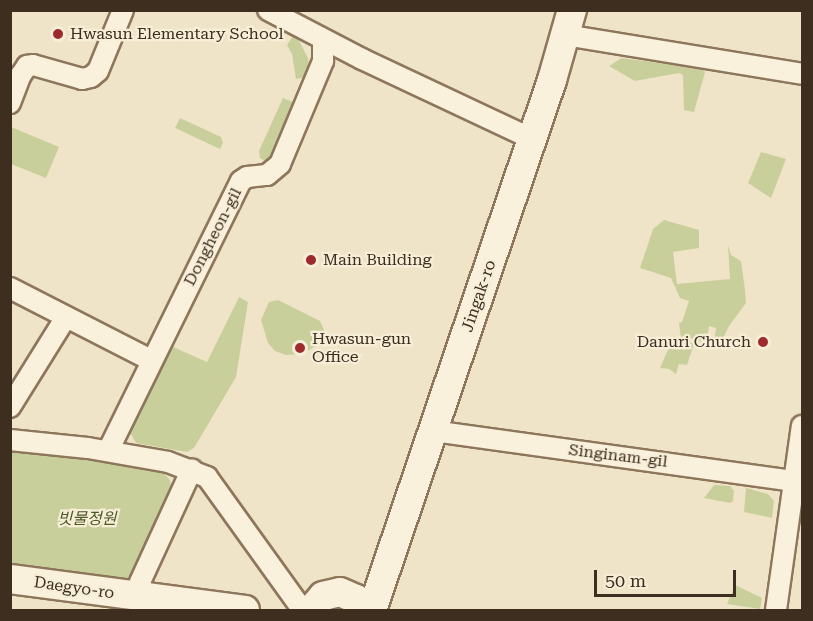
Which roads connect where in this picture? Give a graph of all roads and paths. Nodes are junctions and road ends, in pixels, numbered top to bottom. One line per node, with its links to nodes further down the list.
1 (123, 10): 6 (street)
2 (268, 10): 4 (street)
3 (569, 23): 5 (street); 7 (street, Jingak-ro)
4 (323, 40): 7 (street); 10 (street, Dongheon-gil)
5 (802, 74)
6 (10, 103)
7 (532, 139): 13 (street, Jingak-ro)
8 (10, 288): 9 (street)
9 (66, 316): 10 (street); 11 (street)
10 (151, 360): 15 (street, Dongheon-gil)
11 (10, 407)
12 (802, 426): 17 (street)
13 (433, 431): 17 (street, Singinam-gil); 19 (street, Jingak-ro)
14 (10, 440): 15 (street)
15 (108, 452): 16 (street)
16 (192, 469): 20 (street); 22 (street)
17 (799, 481): 25 (street)
18 (10, 579): 20 (street, Daegyo-ro)
19 (381, 579): 21 (street); 24 (street)
20 (142, 604): 23 (street, Daegyo-ro)
21 (362, 606): 22 (street)
22 (305, 608)
23 (245, 610)
24 (397, 610)
25 (776, 610)

